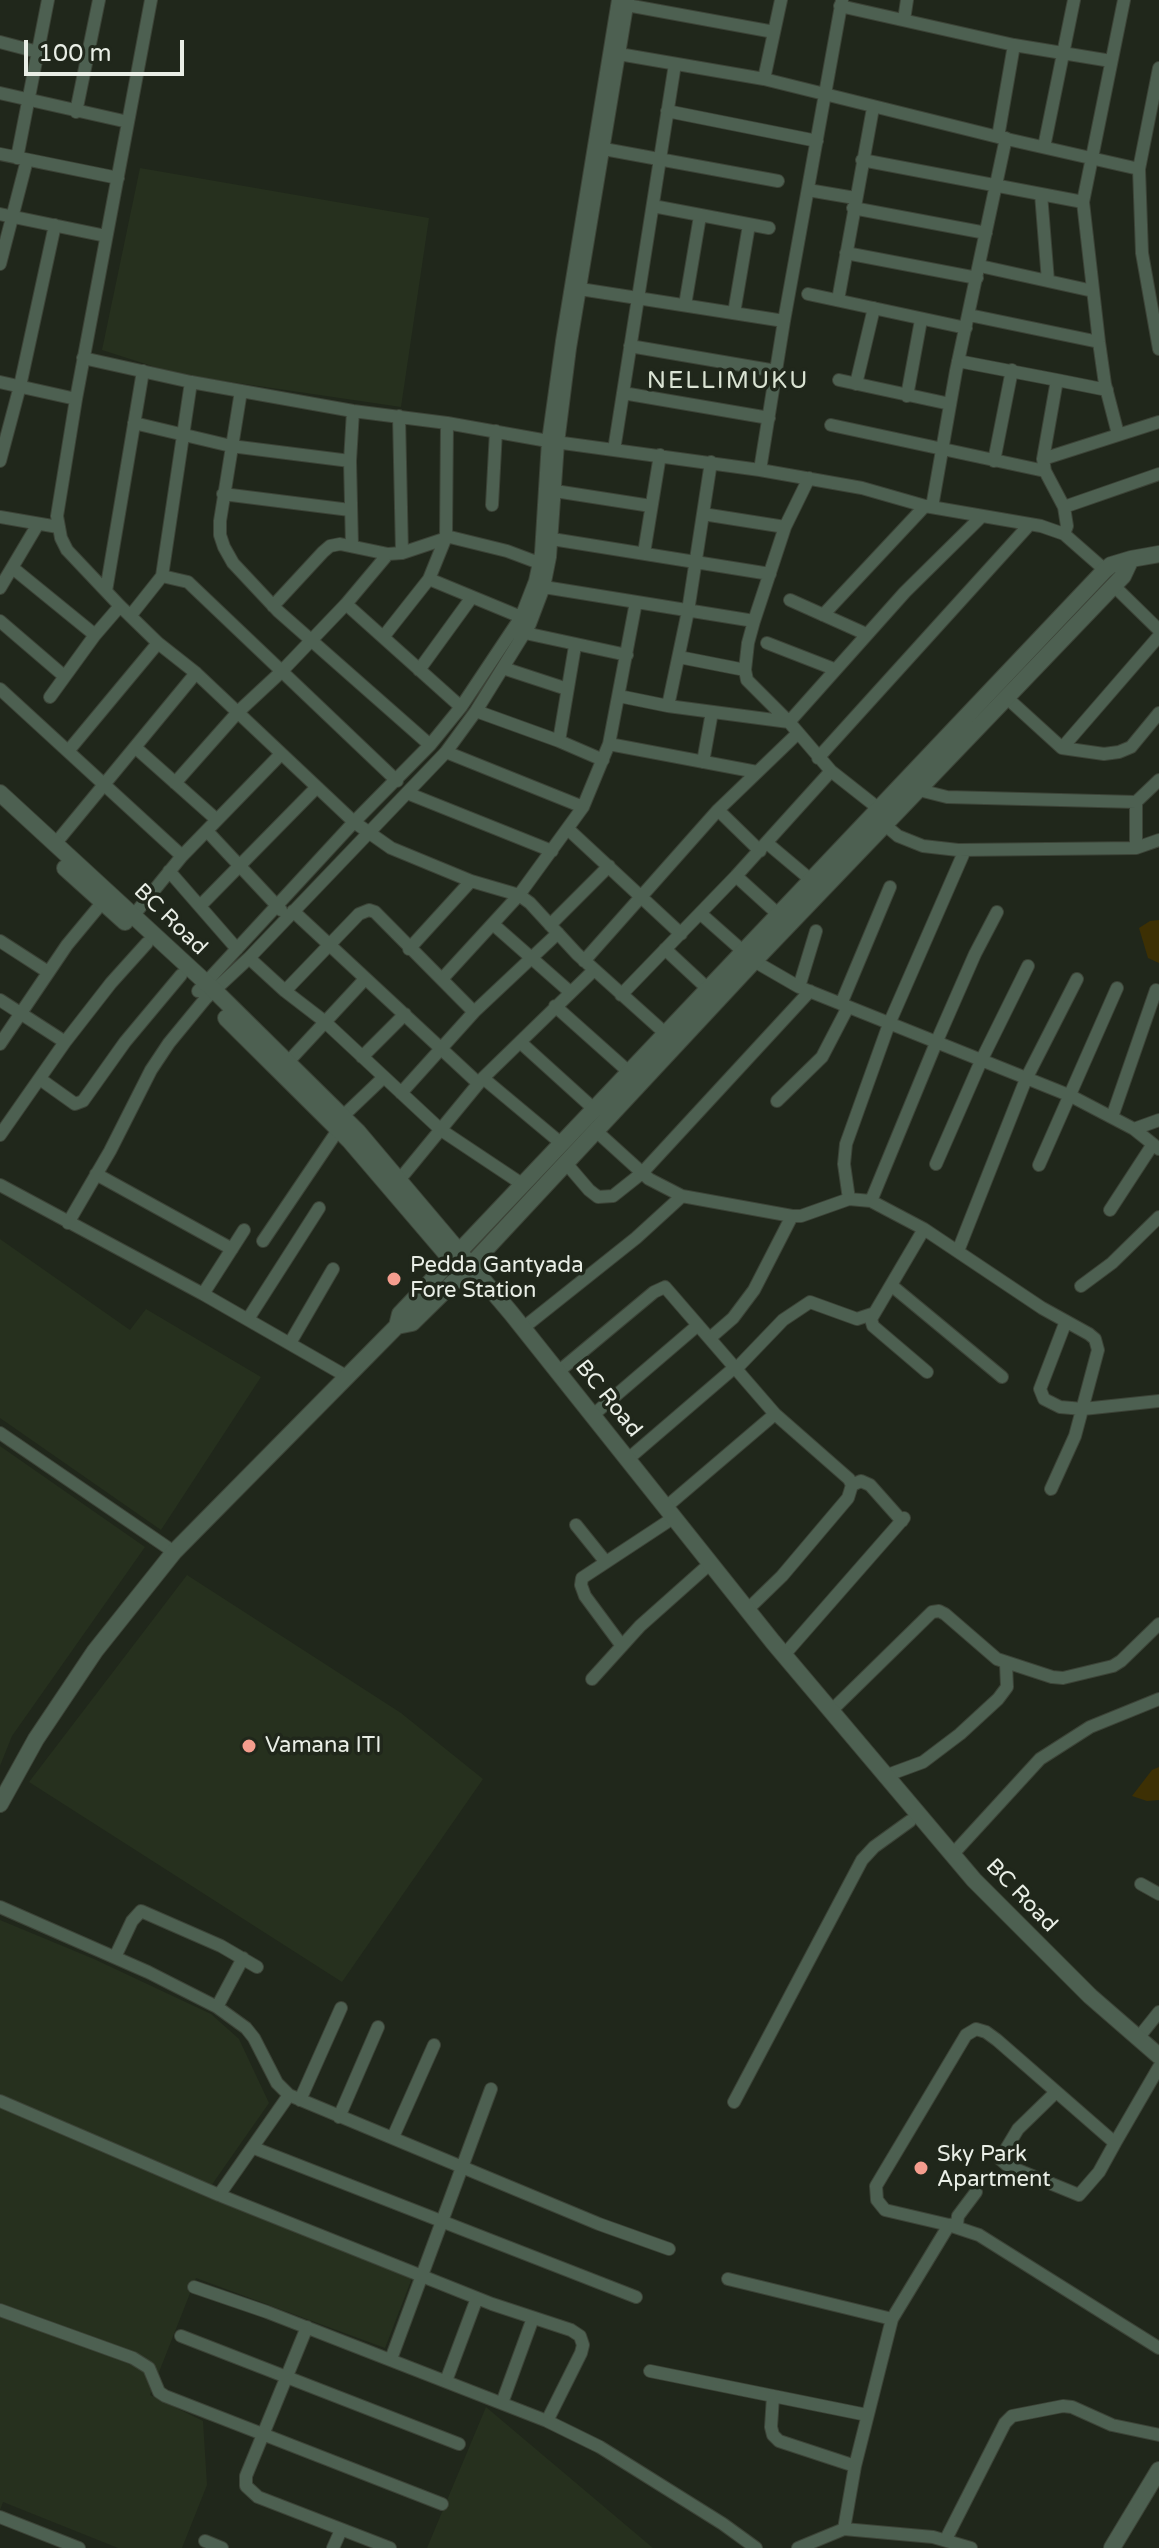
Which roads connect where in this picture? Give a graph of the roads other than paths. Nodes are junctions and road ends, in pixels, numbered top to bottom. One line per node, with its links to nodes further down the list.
1 (48, 0): 14 (street)
2 (99, 0): 26 (street)
3 (151, 0): 27 (street)
4 (781, 0): 11 (street)
5 (907, 0): 10 (street)
6 (1073, 0): 15 (street)
7 (1124, 0): 17 (street)
8 (624, 2): 11 (street); 16 (street); 98 (street)
9 (841, 3): 10 (street); 22 (street)
10 (904, 20): 13 (street)
11 (774, 32): 20 (street)
12 (0, 42): 14 (street)
13 (1014, 45): 15 (street); 28 (street)
14 (38, 52): 23 (street)
15 (1063, 53): 17 (street); 30 (street)
16 (619, 54): 18 (street); 31 (street)
17 (1111, 61): 33 (street)
18 (675, 64): 20 (street); 25 (street)
19 (1158, 74): 37 (street)
20 (764, 79): 22 (street)
21 (0, 93): 23 (street)
22 (822, 94): 24 (street); 29 (street)
23 (30, 101): 26 (street); 34 (street)
24 (873, 108): 28 (street); 36 (street)
25 (667, 111): 29 (street); 35 (street)
26 (76, 112): 27 (street)
27 (128, 122): 38 (street)
28 (1002, 138): 30 (street); 40 (street)
29 (817, 141): 41 (street)
30 (1044, 147): 33 (street)
31 (604, 149): 35 (street); 57 (street)
32 (0, 154): 34 (street)
33 (1092, 158): 37 (street); 43 (street)
34 (22, 159): 38 (street); 46 (street)
35 (659, 159): 39 (street); 45 (street)
36 (862, 160): 40 (street); 44 (street)
37 (1139, 169): 70 (street)
38 (118, 178): 52 (street)
39 (778, 181)
40 (996, 185): 42 (street); 51 (street)
41 (808, 190): 44 (street); 66 (street)
42 (1041, 194): 43 (street); 56 (street)
43 (1083, 202): 58 (street)
44 (854, 203): 51 (street); 53 (street)
45 (653, 206): 47 (street); 60 (street)
46 (6, 215): 48 (street); 54 (street)
47 (700, 216): 49 (street); 62 (street)
48 (55, 225): 52 (street); 81 (street)
49 (749, 225): 50 (street); 64 (street)
50 (769, 228)
51 (986, 233): 55 (street)
52 (106, 236): 71 (street)
53 (846, 253): 55 (street); 61 (street)
54 (0, 264)
55 (978, 272): 56 (street); 67 (street)
56 (1048, 281): 58 (street)
57 (580, 289): 60 (street); 98 (street)
58 (1093, 291): 68 (street)
59 (808, 294): 61 (street)
60 (637, 297): 62 (street); 69 (street)
61 (838, 300): 63 (street)
62 (685, 305): 64 (street)
63 (874, 308): 65 (street); 80 (street)
64 (734, 313): 66 (street)
65 (921, 320): 67 (street); 85 (street)
66 (784, 321): 75 (street)
67 (967, 321): 68 (street); 72 (street)
68 (1099, 342): 82 (street)
69 (630, 346): 75 (street); 84 (street)
70 (1159, 349)
71 (83, 358): 74 (street); 86 (street)
72 (958, 361): 73 (street); 87 (street)
73 (1012, 370): 77 (street); 105 (street)
74 (143, 371): 79 (street); 92 (street)
75 (776, 371): 90 (street)
76 (839, 380): 80 (street)
77 (1057, 380): 82 (street); 107 (street)
78 (0, 382): 81 (street)
79 (191, 382): 83 (street); 97 (street)
80 (856, 384): 85 (street)
81 (20, 386): 86 (street); 103 (street)
82 (1107, 390): 96 (street)
83 (241, 391): 88 (street); 99 (street)
84 (623, 393): 90 (street); 100 (street)
85 (907, 396): 87 (street)
86 (76, 399): 123 (street)
87 (950, 404): 101 (street)
88 (353, 411): 89 (street); 104 (street)
89 (399, 416): 93 (street); 129 (street)
90 (769, 418): 108 (street)
91 (1159, 422): 96 (street)
92 (134, 423): 97 (street); 142 (street)
93 (447, 423): 95 (street); 126 (street)
94 (831, 425): 101 (street)
95 (496, 431): 98 (street); 113 (street)
96 (1118, 434): 107 (street)
97 (183, 436): 99 (street); 137 (street)
98 (553, 442): 100 (street); 111 (street); 134 (street)
99 (231, 446): 104 (street); 112 (street)
100 (614, 450): 102 (street)
101 (943, 451): 105 (street); 115 (street)
102 (660, 455): 106 (street); 114 (street)
103 (0, 461)
104 (350, 461): 117 (street)
105 (994, 461): 107 (street)
106 (711, 462): 108 (street); 118 (street)
107 (1044, 465): 116 (street)
108 (760, 470): 110 (street)
109 (1159, 474): 116 (street)
110 (817, 479): 115 (street); 124 (street)
111 (555, 491): 114 (street); 127 (street)
112 (223, 494): 117 (street); 147 (street)
113 (492, 505)
114 (651, 506): 130 (street)
115 (928, 506): 119 (street); 150 (street)
116 (1064, 507): 125 (street)
117 (350, 510): 128 (street)
118 (703, 514): 124 (street); 133 (street)
119 (982, 516): 122 (street); 156 (street)
120 (0, 517): 121 (street)
121 (38, 524): 123 (street); 135 (street)
122 (1030, 524): 125 (street); 192 (street)
123 (58, 527): 142 (street)
124 (785, 527): 136 (street)
125 (1064, 534): 138 (street)
126 (446, 537): 129 (street); 134 (street); 139 (street)
127 (552, 539): 130 (street); 140 (street)
128 (352, 546): 131 (street); 147 (street)
129 (402, 553): 131 (street)
130 (644, 553): 133 (street)
131 (388, 554): 146 (street)
132 (1159, 554): 138 (street)
133 (697, 561): 136 (street); 149 (street)
134 (539, 563): 151 (street)
135 (14, 569): 141 (street); 157 (street)
136 (770, 574): 153 (street)
137 (162, 576): 148 (street); 169 (street)
138 (1109, 577): 155 (street); 176 (street); 208 (street)
139 (429, 579): 143 (street); 158 (street)
140 (544, 587): 145 (street); 154 (street)
141 (0, 588)
142 (106, 591): 148 (street)
143 (472, 597): 151 (street); 167 (street)
144 (790, 600): 150 (street)
145 (636, 602): 149 (street); 163 (street)
146 (346, 604): 158 (street); 159 (street)
147 (273, 606): 159 (street)
148 (126, 611): 157 (street); 160 (street)
149 (688, 611): 153 (street); 164 (street)
150 (823, 615): 156 (street)
151 (521, 617): 178 (street)
152 (0, 621): 171 (street)
153 (754, 621): 168 (street)
154 (525, 633): 162 (street); 165 (street)
155 (1159, 633): 188 (street)
156 (866, 634): 166 (street)
157 (95, 635): 171 (street)
158 (384, 636): 167 (street)
159 (312, 640): 169 (street); 186 (street)
160 (158, 643): 170 (street); 189 (street)
161 (767, 643): 166 (street)
162 (575, 646): 163 (street); 173 (street)
163 (627, 655): 174 (street)
164 (679, 657): 168 (street); 177 (street)
165 (503, 668): 173 (street); 179 (street)
166 (834, 669): 183 (street)
167 (419, 670): 178 (street)
168 (745, 670): 183 (street)
169 (281, 672): 180 (street); 198 (street)
170 (196, 673): 180 (street); 187 (street)
171 (64, 676): 175 (street)
172 (0, 689): 189 (street)
173 (567, 689): 184 (street)
174 (619, 696): 177 (street); 185 (street)
175 (50, 697)
176 (1006, 697): 188 (street); 202 (street)
177 (668, 706): 181 (street)
178 (461, 707): 186 (street)
179 (476, 711): 184 (street); 190 (street)
180 (238, 712): 191 (street); 199 (street)
181 (712, 712): 183 (street); 194 (street)
182 (1159, 713): 188 (street)
183 (794, 728): 192 (street); 196 (street)
184 (559, 741): 193 (street)
185 (609, 744): 193 (street); 194 (street)
186 (430, 745): 198 (street)
187 (136, 748): 199 (street); 200 (street)
188 (1062, 748)
189 (69, 750): 200 (street)
190 (446, 752): 204 (street); 207 (street)
191 (281, 754): 201 (street); 210 (street)
192 (818, 758): 195 (street)
193 (603, 760): 207 (street)
194 (703, 762): 196 (street)
195 (831, 771): 208 (street); 218 (street)
196 (757, 772): 209 (street)
197 (1159, 780): 205 (street)
198 (397, 781): 211 (street)
199 (175, 783): 210 (street)
200 (104, 784): 217 (street); 222 (street)
201 (316, 788): 211 (street); 223 (street)
202 (919, 790): 205 (street); 212 (street)
203 (0, 793): 217 (street, BC Road)
204 (407, 793): 215 (street); 221 (street)
205 (1136, 802): 219 (street)
206 (0, 807): 231 (street)
207 (583, 807): 213 (street)
208 (878, 808): 227 (street)
209 (718, 810): 218 (street); 232 (street)
210 (217, 820): 214 (street)
211 (354, 822): 215 (street); 233 (street)
212 (885, 825): 220 (street); 250 (street)
213 (569, 830): 221 (street); 224 (street)
214 (207, 831): 222 (street); 223 (street)
215 (368, 834): 228 (street); 236 (street)
216 (1159, 840): 219 (street)
217 (55, 844): 231 (street, BC Road)
218 (763, 847): 226 (street); 227 (street)
219 (1136, 848): 220 (street)
220 (965, 850): 275 (street)
221 (552, 851): 230 (street)
222 (182, 856): 225 (street)
223 (242, 866): 233 (street); 234 (street)
224 (609, 866): 232 (street); 241 (street)
225 (169, 871): 234 (street); 239 (street)
226 (736, 876): 237 (street); 238 (street)
227 (811, 880): 238 (street)
228 (471, 881): 230 (street); 248 (street)
229 (890, 887): 270 (street)
230 (519, 895): 240 (street); 241 (street)
231 (107, 898): 239 (street, BC Road); 245 (street); 255 (street)
232 (642, 898): 243 (street); 253 (street)
233 (277, 905): 236 (street); 247 (street)
234 (200, 906): 247 (street)
235 (997, 912): 279 (street)
236 (290, 914): 246 (street); 251 (street)
237 (701, 914): 243 (street); 250 (street)
238 (779, 915): 250 (street)
239 (133, 916): 264 (street, BC Road)
240 (494, 925): 252 (street); 258 (street)
241 (554, 929): 252 (street); 253 (street)
242 (816, 931): 262 (street)
243 (681, 934): 249 (street)
244 (0, 941): 255 (street)
245 (147, 943): 256 (street); 277 (street)
246 (329, 945): 248 (street); 257 (street); 265 (street)
247 (237, 949): 264 (street)
248 (409, 949): 258 (street)
249 (665, 949): 261 (street); 267 (street)
250 (749, 956): 261 (street); 262 (street); 276 (street)
251 (249, 958): 264 (street); 265 (street)
252 (531, 959): 266 (street); 271 (street)
253 (589, 965): 266 (street); 267 (street)
254 (1028, 966): 283 (street)
255 (48, 972): 272 (street)
256 (181, 975): 264 (street); 287 (street)
257 (365, 979): 273 (street); 274 (street)
258 (442, 979): 271 (street)
259 (1077, 979): 288 (street)
260 (1117, 988): 291 (street)
261 (708, 989): 276 (street)
262 (804, 989): 270 (street); 306 (street)
263 (1156, 990): 294 (street)
264 (206, 991): 284 (street, BC Road); 296 (street); 307 (street)
265 (285, 991): 274 (street)
266 (570, 992): 269 (street)
267 (621, 995): 276 (street)
268 (0, 1000): 272 (street)
269 (555, 1006): 278 (street); 285 (street)
270 (845, 1006): 275 (street); 292 (street)
271 (474, 1012): 281 (street)
272 (21, 1013): 277 (street); 280 (street)
273 (405, 1014): 281 (street); 282 (street)
274 (324, 1021): 282 (street); 284 (street)
275 (889, 1024): 279 (street); 312 (street)
276 (670, 1040): 285 (street); 299 (street)
277 (65, 1042): 287 (street)
278 (520, 1042): 289 (street); 293 (street)
279 (936, 1043): 283 (street); 313 (street)
280 (0, 1044)
281 (440, 1047): 289 (street); 290 (street)
282 (362, 1057): 286 (street)
283 (981, 1061): 288 (street); 304 (street)
284 (288, 1062): 296 (street, BC Road)
285 (629, 1072): 293 (street)
286 (384, 1077): 290 (street); 296 (street)
287 (40, 1079): 300 (street)
288 (1026, 1079): 291 (street); 323 (street)
289 (480, 1081): 298 (street); 301 (street)
290 (401, 1093): 298 (street)
291 (1071, 1096): 294 (street); 305 (street)
292 (777, 1101)
293 (594, 1109): 301 (street)
294 (1112, 1117): 297 (street)
295 (1159, 1120): 297 (street)
296 (340, 1124): 308 (street, BC Road); 321 (street); 324 (street)
297 (1134, 1129): 302 (street)
298 (441, 1130): 308 (street); 309 (street)
299 (595, 1130): 303 (street); 306 (street)
300 (0, 1135)
301 (562, 1144): 309 (street)
302 (1156, 1147): 315 (street)
303 (565, 1162): 306 (street); 324 (street)
304 (936, 1164)
305 (1039, 1165)
306 (642, 1173): 311 (street)
307 (96, 1174): 318 (street); 322 (street)
308 (400, 1179): 324 (street, BC Road)
309 (522, 1184): 324 (street)
310 (0, 1185): 318 (street)
311 (682, 1196): 316 (street); 333 (street)
312 (849, 1199): 313 (street); 316 (street)
313 (871, 1201): 319 (street)
314 (319, 1208): 330 (street)
315 (1110, 1210)
316 (792, 1216): 334 (street)
317 (1159, 1217): 327 (street)
318 (68, 1223): 328 (street)
319 (924, 1229): 323 (street); 326 (street)
320 (244, 1230): 322 (street)
321 (263, 1241)
322 (232, 1249): 328 (street)
323 (958, 1251): 331 (street)
324 (461, 1263): 333 (street, BC Road); 339 (street); 349 (street, BC Road)
325 (333, 1269): 335 (street)
326 (891, 1285): 329 (street); 340 (street)
327 (1081, 1286)
328 (203, 1294): 330 (street)
329 (872, 1314): 336 (street); 338 (street)
330 (248, 1319): 335 (street)
331 (1066, 1321): 342 (street); 342 (street)
332 (698, 1325): 334 (street); 337 (street); 344 (street)
333 (523, 1328): 337 (street, BC Road)
334 (710, 1338): 336 (street)
335 (290, 1343): 339 (street)
336 (734, 1368): 343 (street); 346 (street)
337 (558, 1372): 344 (street, BC Road)
338 (927, 1372)
339 (346, 1376): 351 (street)
340 (1002, 1377)
341 (1159, 1401): 342 (street)
342 (1083, 1409): 348 (street)
343 (775, 1414): 347 (street); 349 (street)
344 (593, 1415): 346 (street, BC Road)
345 (0, 1433): 351 (street)
346 (628, 1459): 349 (street, BC Road)
347 (852, 1485): 354 (street); 357 (street)
348 (1051, 1489)
349 (666, 1514): 352 (street); 353 (street, BC Road); 354 (street, BC Road)
350 (576, 1525): 352 (street)
351 (174, 1552): 363 (street)
352 (605, 1561): 356 (street)
353 (704, 1569): 354 (street, BC Road); 356 (street)
354 (742, 1608): 357 (street, BC Road); 361 (street, BC Road)
355 (1159, 1624): 358 (street)
356 (622, 1646): 359 (street)
357 (784, 1655): 361 (street, BC Road)
358 (1006, 1664): 361 (street); 362 (street)
359 (592, 1679)
360 (1159, 1699): 365 (street)
361 (828, 1713): 362 (street, BC Road); 364 (street, BC Road)
362 (885, 1776): 365 (street, BC Road)
363 (0, 1804)
364 (910, 1821): 365 (street, BC Road); 384 (street)
365 (949, 1857): 376 (street, BC Road); 379 (street, BC Road)
366 (1141, 1884): 367 (street)
367 (1159, 1894)
368 (0, 1907): 369 (street)
369 (115, 1957): 370 (street); 372 (street)
370 (243, 1958): 371 (street); 372 (street)
371 (257, 1967)
372 (217, 2007): 382 (street)
373 (341, 2008): 382 (street)
374 (1159, 2012): 376 (street)
375 (378, 2027): 385 (street)
376 (1139, 2037): 378 (street, BC Road)
377 (434, 2045): 386 (street)
378 (1159, 2056)
379 (1159, 2067): 387 (street)
380 (491, 2089): 389 (street)
381 (1056, 2092): 387 (street); 387 (street); 393 (street)
382 (295, 2098): 385 (street); 388 (street)
383 (0, 2101): 391 (street)
384 (734, 2102)
385 (339, 2117): 386 (street)
386 (393, 2137): 389 (street)
387 (1115, 2143)
388 (254, 2148): 391 (street); 392 (street)
389 (464, 2165): 392 (street); 394 (street)
390 (976, 2192): 393 (street)
391 (219, 2195): 395 (street)
392 (443, 2222): 395 (street); 398 (street)
393 (949, 2225): 402 (street); 405 (street)
394 (669, 2249)
395 (422, 2275): 399 (street); 406 (street)
396 (728, 2279): 402 (street)
397 (194, 2287): 403 (street)
398 (636, 2297)
399 (477, 2298): 401 (street); 409 (street)
400 (0, 2310): 414 (street)
401 (533, 2318): 411 (street); 413 (street)
402 (892, 2319): 412 (street)
403 (307, 2327): 406 (street); 408 (street)
404 (181, 2336): 408 (street)
405 (1159, 2348)
406 (391, 2359): 409 (street)
407 (650, 2371): 410 (street)
408 (287, 2377): 414 (street); 416 (street)
409 (446, 2381): 411 (street)
410 (773, 2396): 412 (street); 417 (street)
411 (502, 2403): 413 (street)
412 (867, 2415): 417 (street)
413 (547, 2421): 431 (street)
414 (263, 2434): 419 (street); 422 (street)
415 (1159, 2435): 423 (street)
416 (459, 2444)
417 (855, 2466): 421 (street)
418 (1159, 2470): 433 (street)
419 (442, 2504)
420 (0, 2517): 427 (street)
421 (844, 2529): 425 (street); 426 (street)
422 (341, 2530): 429 (street); 430 (street)
423 (946, 2539): 425 (street); 432 (street)
424 (205, 2541): 428 (street)
425 (914, 2542)
426 (804, 2545)
427 (79, 2548)
428 (222, 2548)
429 (333, 2548)
430 (390, 2548)
431 (756, 2548)
432 (971, 2548)
433 (1112, 2548)

